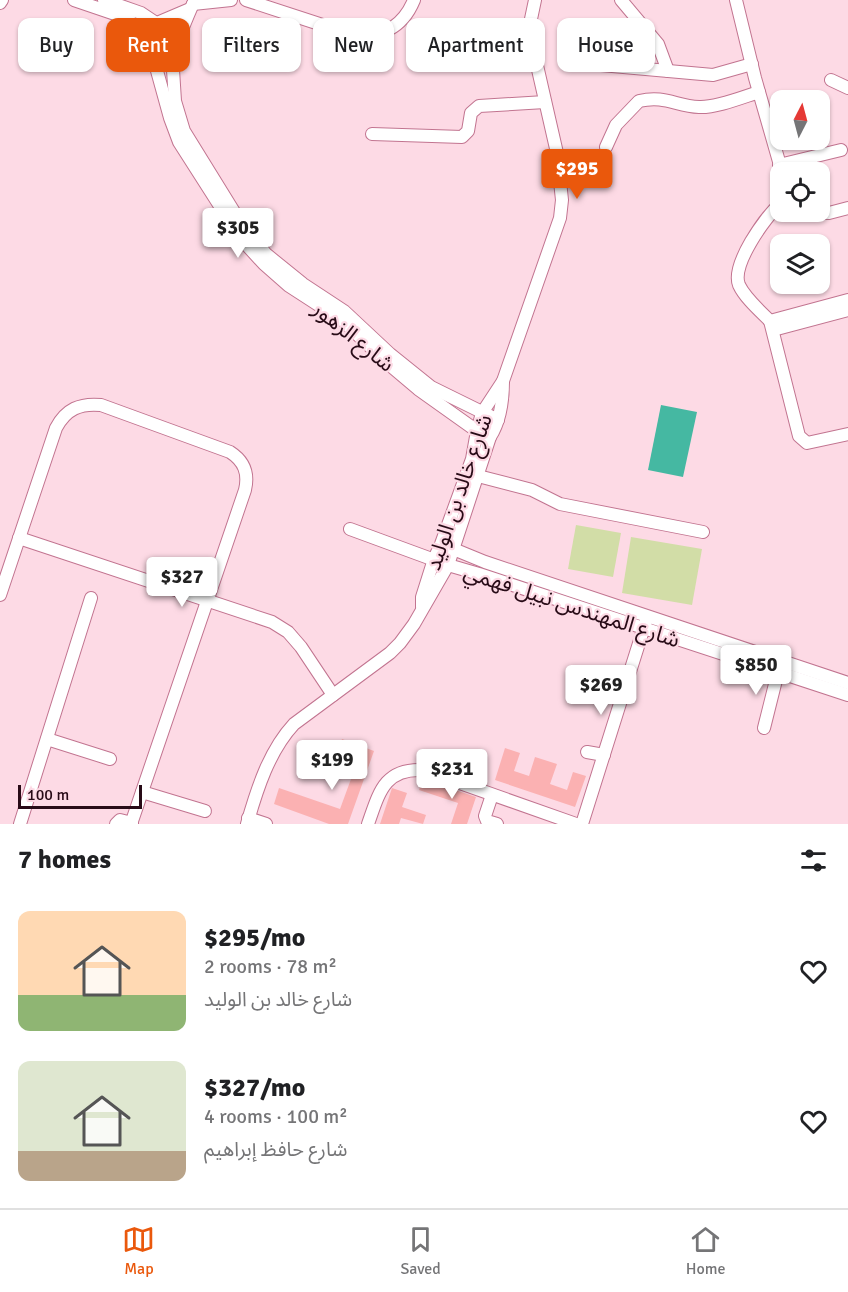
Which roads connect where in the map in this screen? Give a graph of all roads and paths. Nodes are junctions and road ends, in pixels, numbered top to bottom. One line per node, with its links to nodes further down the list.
1 (74, 0): 10 (street, شارع الزهور)
2 (104, 0): 11 (street)
3 (231, 0): 9 (street)
4 (246, 0): 5 (street)
5 (414, 0)
6 (621, 0): 16 (street)
7 (736, 0): 14 (street)
8 (535, 1): 22 (street, شارع خالد بن الوليد)
9 (193, 4): 12 (street); 13 (street)
10 (127, 18)
11 (148, 18)
12 (166, 18)
13 (187, 18)
14 (752, 64): 16 (street); 21 (street)
15 (655, 70): 16 (street)
16 (668, 71)
17 (157, 72): 37 (street, شارع الزهور)
18 (173, 72): 35 (street, شارع الزهور)
19 (831, 80): 20 (street)
20 (848, 88)
21 (759, 92): 24 (street); 26 (street)
22 (545, 102): 23 (street); 34 (street, شارع خالد بن الوليد)
23 (372, 134)
24 (606, 147)
25 (841, 150): 27 (street)
26 (779, 162)
27 (803, 162)
28 (848, 208): 29 (street)
29 (830, 213)
30 (770, 215): 33 (street)
31 (848, 300): 33 (street)
32 (848, 310): 33 (street)
33 (771, 326): 38 (street)
34 (503, 381): 35 (street, شارع خالد بن الوليد); 36 (street, شارع خالد بن الوليد)
35 (482, 413): 36 (street, شارع الزهور); 37 (street, شارع خالد بن الوليد)
36 (498, 420): 39 (street, شارع خالد بن الوليد)
37 (477, 431): 39 (street, شارع الزهور); 44 (street, شارع خالد بن الوليد)
38 (848, 434)
39 (490, 437): 40 (street, شارع خالد بن الوليد)
40 (478, 476): 42 (street); 44 (street, شارع خالد بن الوليد)
41 (350, 529): 45 (street, شارع المهندس نبيل فهمي)
42 (703, 532)
43 (19, 538): 47 (street); 49 (street); 49 (street)
44 (447, 546): 45 (street, شارع خالد بن الوليد); 46 (street, شارع خالد بن الوليد); 51 (street, شارع المهندس نبيل فهمي)
45 (434, 559): 46 (street, شارع المهندس نبيل فهمي); 50 (street, شارع خالد بن الوليد)
46 (448, 565): 50 (street, شارع خالد بن الوليد); 51 (street, شارع المهندس نبيل فهمي)
47 (0, 595)
48 (90, 598): 57 (street)
49 (207, 601): 54 (street); 61 (street)
50 (422, 607): 54 (street, شارع خالد بن الوليد)
51 (646, 622): 52 (street, شارع المهندس نبيل فهمي); 53 (street, شارع المهندس نبيل فهمي); 59 (street)
52 (778, 672): 55 (street, شارع المهندس نبيل فهمي); 56 (street)
53 (848, 682)
54 (333, 695): 65 (street, شارع خالد بن الوليد)
55 (848, 695)
56 (764, 728)
57 (47, 739): 60 (street); 67 (street)
58 (587, 752): 59 (street)
59 (604, 754): 74 (street)
60 (110, 759)
61 (142, 792): 63 (street); 66 (street)
62 (492, 795): 64 (street); 70 (street); 71 (street)
63 (205, 811)
64 (538, 811): 72 (street); 73 (street)
65 (248, 821): 69 (street)
66 (131, 823): 68 (street)
67 (20, 824)
68 (116, 824)
69 (266, 824)
70 (368, 824)
71 (497, 824)
72 (534, 824)
73 (576, 824)
74 (582, 824)

